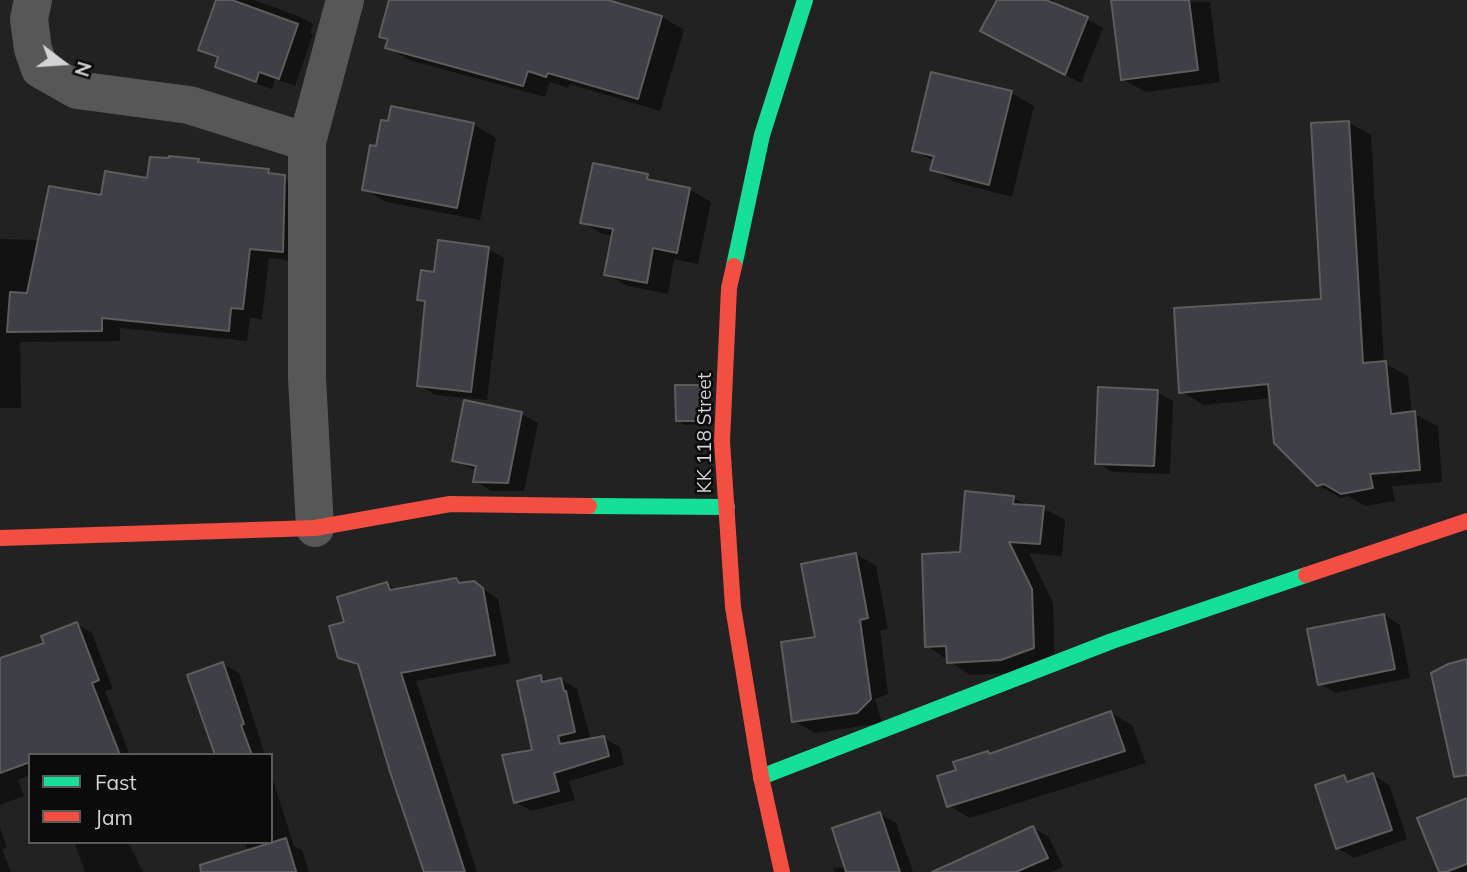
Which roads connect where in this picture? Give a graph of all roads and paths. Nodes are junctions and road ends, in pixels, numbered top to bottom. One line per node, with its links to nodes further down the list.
1 (33, 0): 4 (street)
2 (345, 0): 4 (street)
3 (805, 0): 5 (street, KK 118 Street)
4 (307, 142): 7 (street)
5 (727, 507): 7 (street); 9 (street, KK 118 Street)
6 (1467, 521): 9 (street)
7 (315, 528): 8 (street)
8 (0, 538)
9 (761, 777): 10 (street, KK 118 Street)
10 (782, 872)

